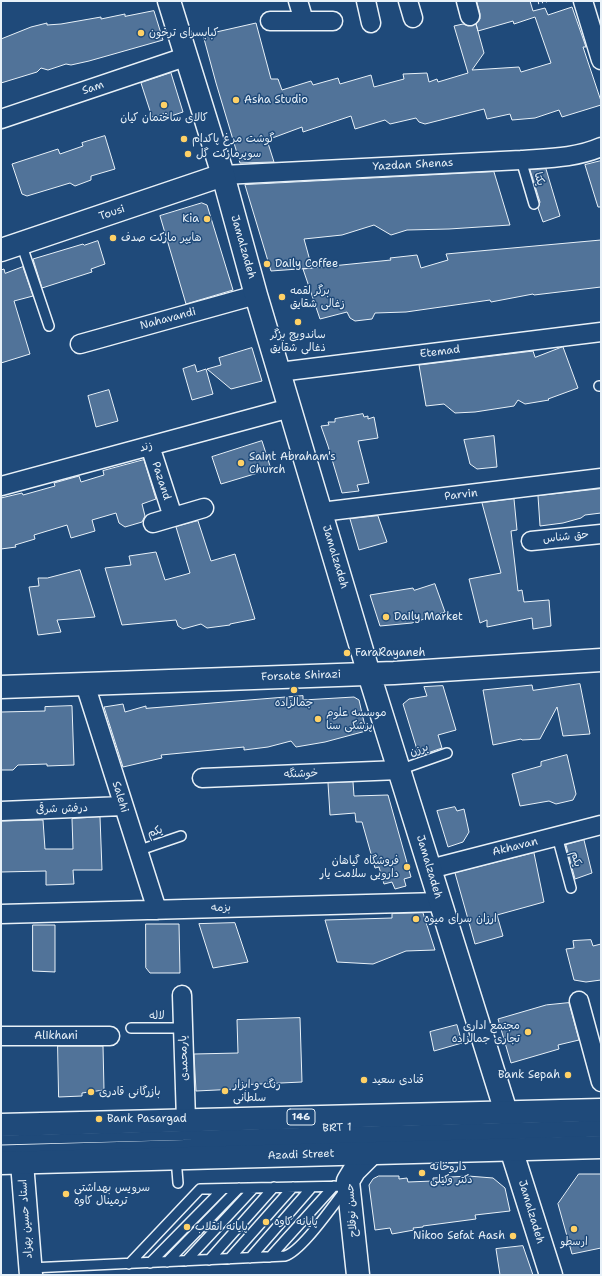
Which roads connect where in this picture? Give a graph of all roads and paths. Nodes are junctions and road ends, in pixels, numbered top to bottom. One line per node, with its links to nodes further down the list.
1 (169, 1): 11 (main road, Jamalzadeh)
2 (298, 1): 8 (street)
3 (366, 1): 10 (street)
4 (547, 1): 6 (path)
5 (583, 1): 12 (street)
6 (538, 4)
7 (270, 21): 8 (street)
8 (304, 21): 9 (street)
9 (333, 21)
10 (371, 23)
11 (185, 57): 13 (street, Sam); 16 (main road, Jamalzadeh)
12 (601, 60)
13 (1, 119)
14 (601, 147): 15 (street, Yazdan Shenas)
15 (521, 160): 16 (street, Yazdan Shenas); 17 (lane, یکتا)
16 (223, 175): 18 (main road, Tousi); 20 (main road, Jamalzadeh)
17 (534, 204)
18 (21, 243): 19 (main road, Tousi); 21 (lane)
19 (1, 250)
20 (256, 295): 23 (street, Nahavandi); 24 (main road, Jamalzadeh)
21 (49, 326)
22 (601, 332): 24 (street, Etemad)
23 (80, 344)
24 (280, 372): 25 (main road, Jamalzadeh)
25 (290, 408): 26 (street, زند); 30 (main road, Jamalzadeh)
26 (150, 446): 28 (street, زند); 31 (street, Pazand)
27 (601, 478): 30 (street, Parvin)
28 (1, 486)
29 (204, 508): 31 (street)
30 (321, 512): 36 (main road, Jamalzadeh)
31 (173, 517): 32 (street)
32 (153, 523)
33 (601, 534): 34 (street, حق شناس)
34 (531, 541)
35 (601, 660): 36 (main road, Forsate Shirazi)
36 (369, 674): 37 (main road, Forsate Shirazi); 40 (main road, Jamalzadeh)
37 (86, 684): 38 (main road, Forsate Shirazi); 42 (street, Salehi)
38 (1, 687)
39 (447, 753): 40 (lane, برزن)
40 (399, 770): 41 (street, خوشنگه); 48 (main road, Jamalzadeh)
41 (202, 778)
42 (123, 806): 43 (street, درفش شرقی); 47 (street, Salehi)
43 (1, 811)
44 (601, 825): 46 (street, Akhavan)
45 (181, 836): 47 (lane, یکم)
46 (557, 836): 48 (street, Akhavan); 49 (lane, یکم)
47 (138, 851): 51 (street, Salehi)
48 (430, 869): 50 (main road, Jamalzadeh)
49 (571, 888)
50 (440, 902): 51 (street, بزمه); 61 (main road, Jamalzadeh)
51 (157, 910): 52 (street, بزمه)
52 (1, 914)
53 (182, 995): 56 (street, یارمحمدی)
54 (579, 1001): 59 (street)
55 (131, 1028): 56 (lane, لاله)
56 (183, 1028): 62 (street, یارمحمدی)
57 (1, 1036): 58 (street, Alikhani)
58 (110, 1036)
59 (601, 1082)
60 (601, 1110): 61 (main road, 146)
61 (506, 1112): 62 (main road, 146)
62 (186, 1120): 63 (main road, 146)
63 (1, 1125)
64 (601, 1125): 66 (lane, BRT 1)
65 (601, 1132): 69 (lane, BRT 1)
66 (1, 1140)
67 (601, 1147): 68 (main road, Azadi Street)
68 (511, 1149): 70 (main road, Azadi Street); 91 (main road, Jamalzadeh)
69 (1, 1150)
70 (372, 1153): 71 (main road, Azadi Street); 74 (main road, حسن نوفلاح)
71 (176, 1158): 72 (main road, Azadi Street); 73 (lane)
72 (12, 1163): 89 (main road, استاد حسین بهزاد)
73 (178, 1183)
74 (341, 1186): 76 (lane); 81 (lane); 81 (lane); 90 (main road, حسن نوفلاح)
75 (293, 1187): 76 (lane); 80 (lane); 83 (lane)
76 (312, 1187): 82 (lane)
77 (223, 1188): 78 (lane); 87 (lane); 88 (lane)
78 (239, 1188): 79 (lane); 86 (lane)
79 (254, 1188): 80 (lane); 85 (lane)
80 (274, 1188): 84 (lane)
81 (270, 1257): 82 (lane)
82 (250, 1258): 83 (lane)
83 (229, 1259): 84 (lane)
84 (209, 1260): 85 (lane)
85 (186, 1261): 86 (lane)
86 (166, 1262): 87 (lane)
87 (150, 1263): 88 (lane)
88 (129, 1264): 89 (lane)
89 (30, 1272)
90 (358, 1275)
91 (551, 1275)

